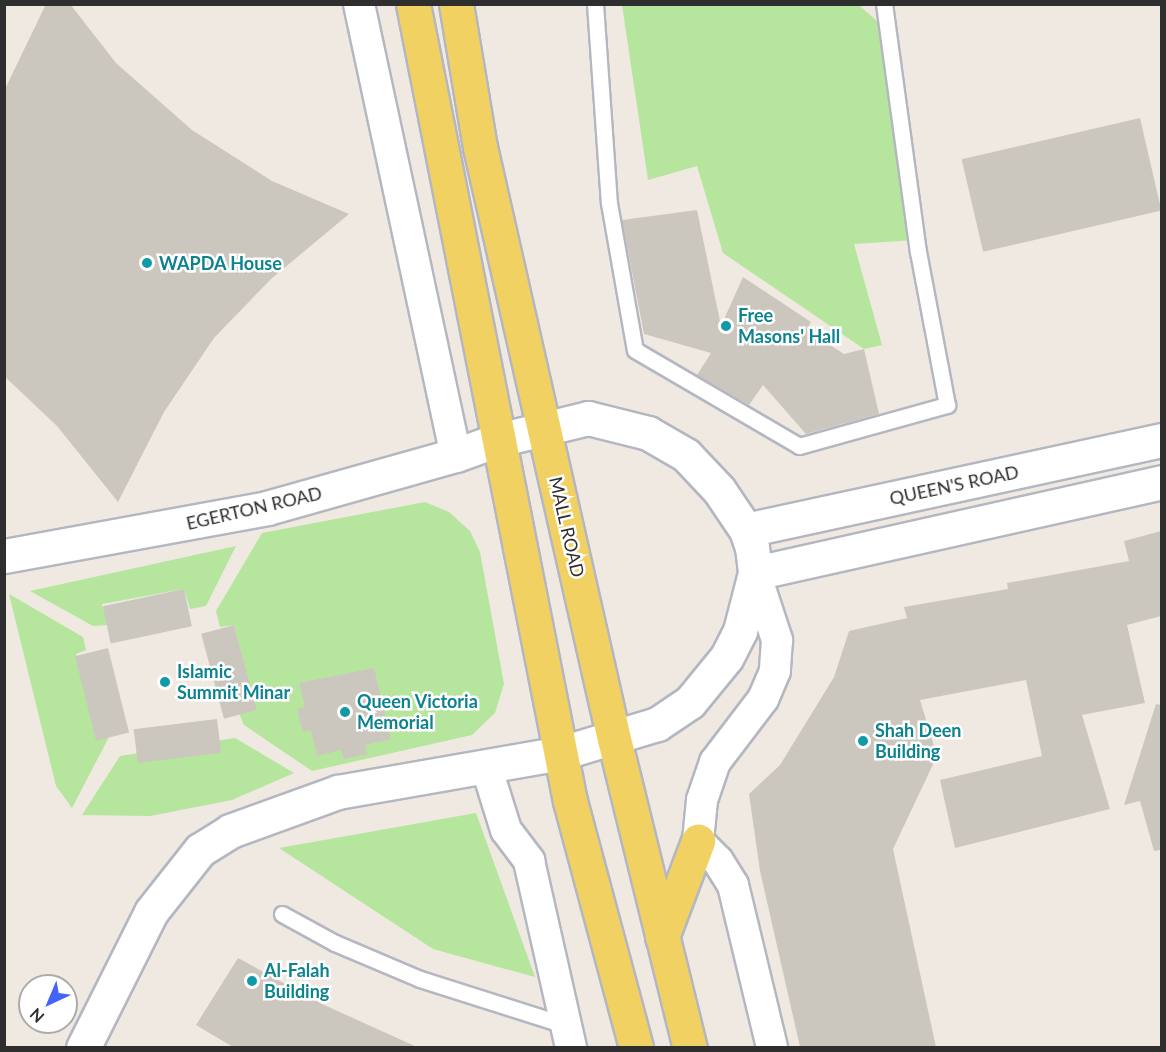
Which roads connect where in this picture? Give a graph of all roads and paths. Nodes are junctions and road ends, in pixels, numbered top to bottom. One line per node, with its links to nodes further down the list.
1 (359, 4): 9 (street)
2 (412, 4): 7 (main road)
3 (456, 4): 6 (main road, MALL ROAD)
4 (595, 4): 5 (lane)
5 (884, 4)
6 (543, 426): 7 (main road, EGERTON ROAD); 11 (main road, EGERTON ROAD); 14 (main road, MALL ROAD)
7 (498, 440): 9 (main road, EGERTON ROAD); 15 (main road)
8 (1161, 440): 11 (main road, QUEEN'S ROAD)
9 (456, 455): 12 (main road, EGERTON ROAD)
10 (1161, 482): 13 (main road)
11 (746, 530): 13 (main road, EGERTON ROAD)
12 (4, 556)
13 (755, 573): 14 (main road); 17 (street)
14 (614, 739): 15 (main road); 19 (main road, MALL ROAD)
15 (561, 753): 16 (main road); 22 (main road)
16 (486, 766): 20 (street); 21 (main road)
17 (698, 841): 19 (main road); 24 (street)
18 (282, 914): 20 (lane)
19 (662, 937): 23 (main road, MALL ROAD)
20 (568, 1036)
21 (83, 1047)
22 (636, 1047)
23 (690, 1047)
24 (772, 1047)

